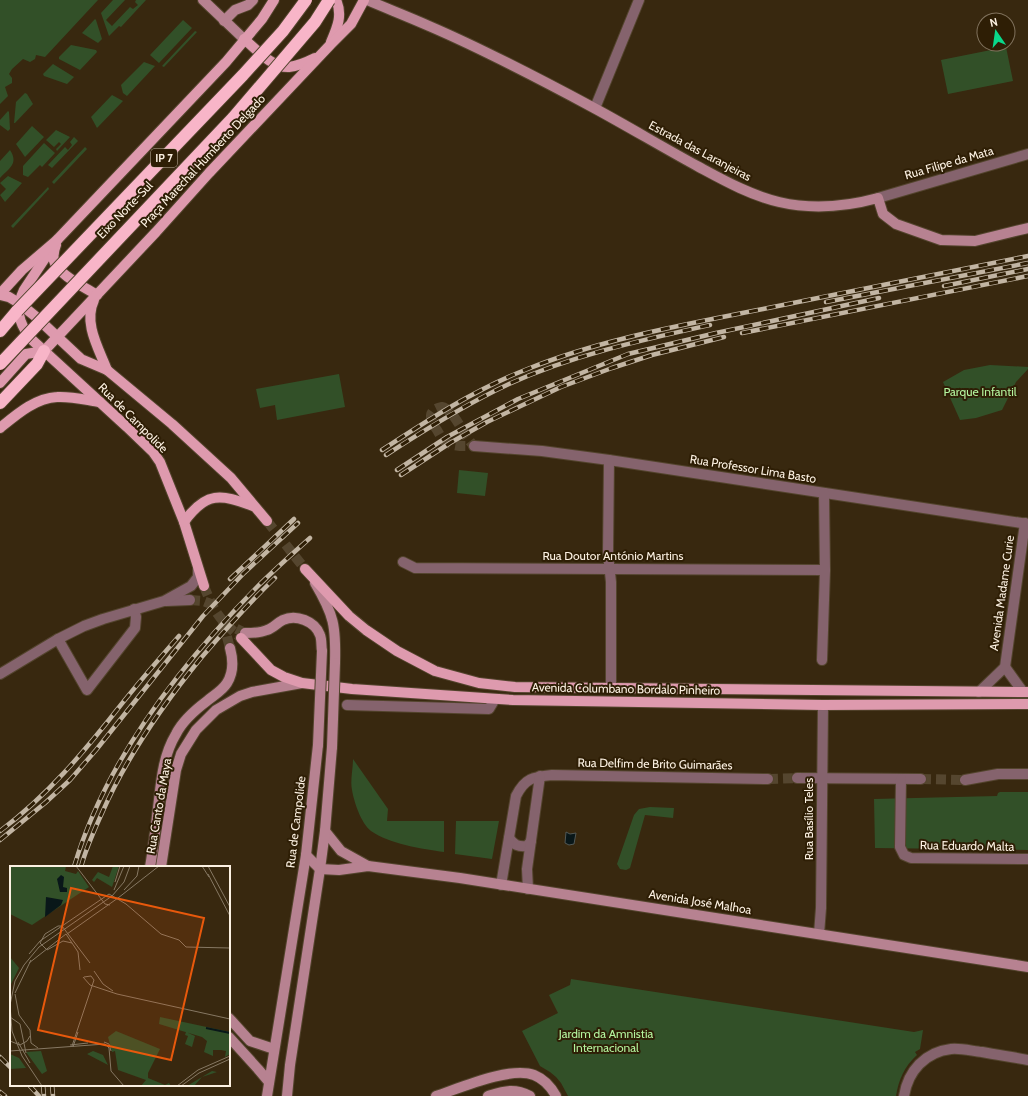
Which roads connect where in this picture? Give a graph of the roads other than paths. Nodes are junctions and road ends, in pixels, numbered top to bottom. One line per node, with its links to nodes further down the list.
1 (203, 0): 10 (main road)
2 (253, 0): 10 (main road)
3 (274, 0): 11 (main road)
4 (306, 0): 22 (highway, Eixo Norte-Sul / IP 7, bridge)
5 (329, 0): 25 (highway, Eixo Norte-Sul / IP 7, bridge)
6 (336, 0): 12 (main road)
7 (364, 0): 12 (main road, Praça Marechal Humberto Delgado)
8 (367, 0): 14 (main road, Estrada das Laranjeiras)
9 (639, 0): 14 (street)
10 (228, 24): 11 (main road)
11 (244, 40): 13 (main road); 18 (main road)
12 (331, 44): 13 (main road, Praça Marechal Humberto Delgado)
13 (318, 58): 20 (main road, Praça Marechal Humberto Delgado)
14 (595, 108): 16 (main road, Estrada das Laranjeiras)
15 (1028, 154): 16 (street, Rua Filipe da Mata)
16 (878, 198): 17 (main road)
17 (1028, 228)
18 (57, 240): 19 (main road); 20 (main road); 21 (main road)
19 (0, 295): 21 (main road)
20 (97, 295): 23 (main road, Praça Marechal Humberto Delgado); 26 (main road)
21 (19, 303): 23 (main road); 24 (main road, Rua de Campolide)
22 (0, 331)
23 (57, 337): 24 (main road, Praça Marechal Humberto Delgado); 26 (main road)
24 (44, 351): 27 (main road); 28 (main road, Rua de Campolide); 29 (highway)
25 (0, 364)
26 (107, 370): 34 (main road)
27 (0, 383)
28 (100, 402): 30 (main road); 36 (main road, Rua de Campolide)
29 (0, 403)
30 (0, 428)
31 (474, 446): 32 (street, Rua Professor Lima Basto)
32 (609, 460): 33 (street, Rua Professor Lima Basto); 39 (street)
33 (824, 493): 37 (street, Rua Professor Lima Basto); 41 (street)
34 (255, 506): 35 (main road); 36 (main road)
35 (267, 521)
36 (184, 522): 40 (main road, Rua de Campolide)
37 (1026, 524): 50 (street, Avenida Madame Curie)
38 (403, 562): 39 (street, Rua Doutor António Martins)
39 (610, 569): 41 (street, Rua Doutor António Martins); 53 (street)
40 (198, 570): 42 (main road, Rua de Campolide); 44 (street)
41 (825, 570): 49 (street)
42 (204, 586)
43 (190, 600): 44 (street)
44 (164, 601): 45 (street)
45 (134, 609): 47 (street); 47 (street)
46 (243, 635): 52 (main road, Avenida Columbano Bordalo Pinheiro); 72 (main road, Rua de Campolide, bridge)
47 (58, 639): 51 (street)
48 (230, 648): 74 (main road, Rua Canto da Maya)
49 (822, 660)
50 (1005, 667): 55 (street, Avenida Madame Curie); 56 (street, Avenida Madame Curie)
51 (0, 674)
52 (302, 683): 57 (main road, Avenida Columbano Bordalo Pinheiro); 75 (main road, Rua Canto da Maya)
53 (611, 687): 54 (main road, Avenida Columbano Bordalo Pinheiro); 69 (main road, Avenida Columbano Bordalo Pinheiro, bridge)
54 (822, 689): 55 (main road, Avenida Columbano Bordalo Pinheiro); 60 (main road)
55 (979, 692): 56 (main road, Avenida Columbano Bordalo Pinheiro)
56 (1026, 694)
57 (495, 699): 59 (street); 60 (main road, Avenida Columbano Bordalo Pinheiro)
58 (1028, 704): 60 (main road, Avenida Columbano Bordalo Pinheiro)
59 (347, 705)
60 (823, 705): 64 (street, Rua Basílio Teles)
61 (1028, 774): 67 (street)
62 (540, 776): 65 (street, Rua Delfim de Brito Guimarães); 70 (street, Rua Delfim de Brito Guimarães); 71 (street)
63 (797, 778): 64 (street)
64 (822, 778): 68 (street); 80 (street, Rua Basílio Teles)
65 (768, 779)
66 (922, 779): 68 (street)
67 (965, 780)
68 (901, 783): 73 (street, Rua Eduardo Malta)
69 (325, 831): 76 (main road, Avenida José Malhoa); 77 (main road)
70 (509, 838): 71 (street); 78 (street, Rua Delfim de Brito Guimarães)
71 (531, 842): 79 (street)
72 (306, 855): 77 (main road); 84 (main road, Rua de Campolide)
73 (1028, 859)
74 (150, 866)
75 (162, 866)
76 (368, 866): 77 (main road, Avenida José Malhoa); 78 (main road, Avenida José Malhoa)
77 (320, 869): 87 (main road)
78 (501, 885): 79 (main road, Avenida José Malhoa)
79 (528, 889): 80 (main road, Avenida José Malhoa)
80 (819, 934): 81 (main road, Avenida José Malhoa)
81 (1028, 967)
82 (230, 1019): 84 (main road)
83 (230, 1038): 86 (main road)
84 (274, 1049): 86 (main road, Rua de Campolide)
85 (1028, 1060): 93 (street)
86 (269, 1082): 88 (main road, Rua de Campolide)
87 (288, 1093)
88 (267, 1096)
89 (436, 1096): 92 (main road)
90 (488, 1096): 91 (main road)
91 (530, 1096)
92 (556, 1096)
93 (904, 1096)

